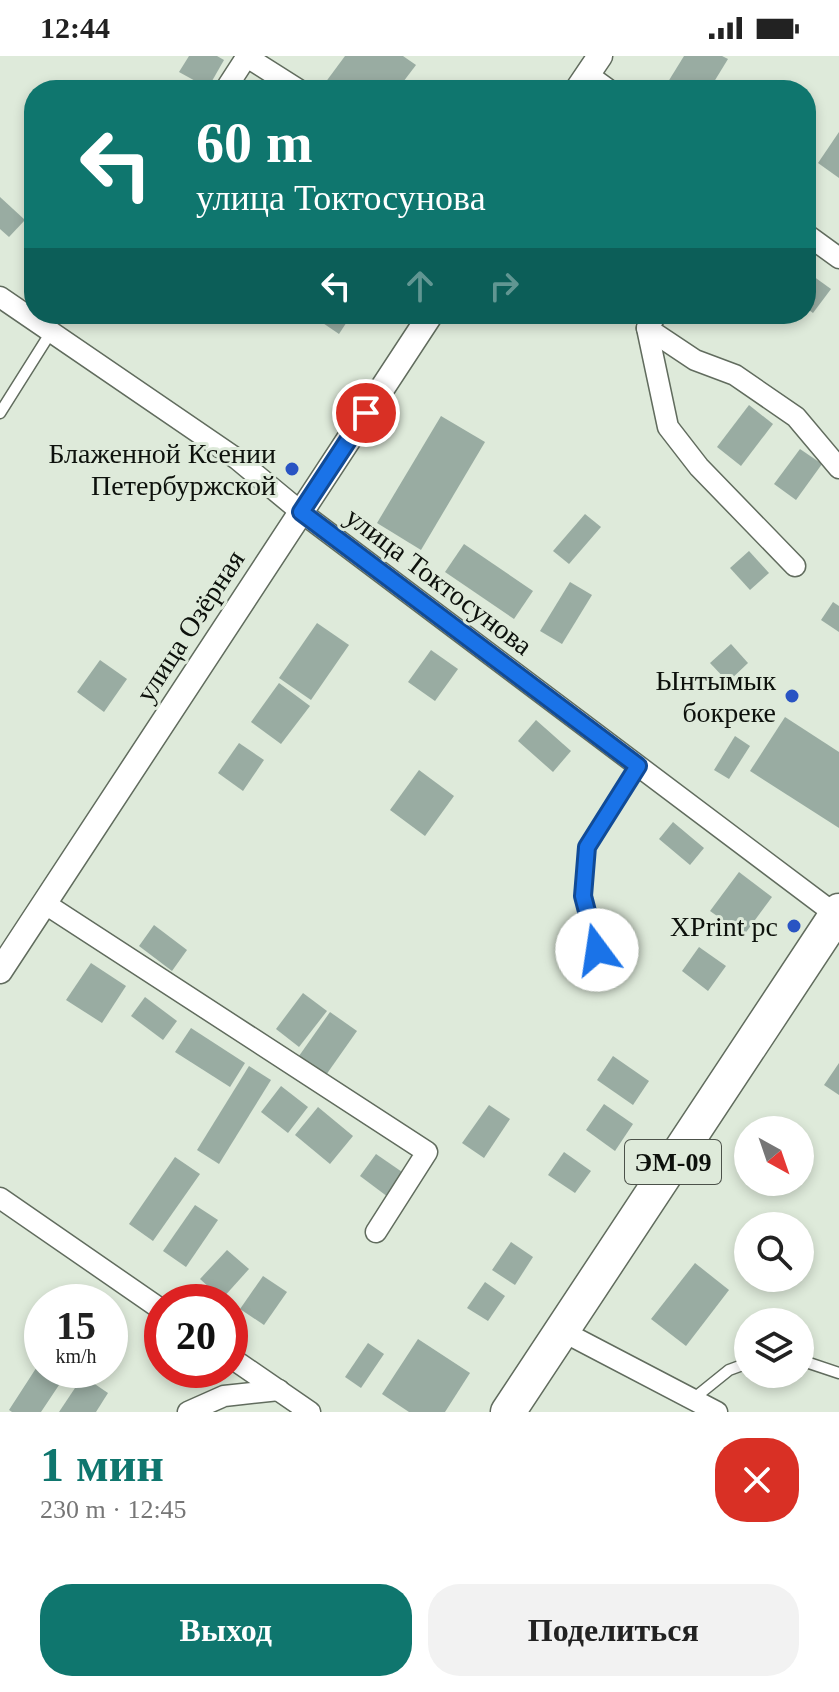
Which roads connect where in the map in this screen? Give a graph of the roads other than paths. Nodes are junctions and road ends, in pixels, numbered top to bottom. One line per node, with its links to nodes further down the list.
1 (247, 56): 2 (street); 3 (street)
2 (231, 80)
3 (284, 80)
4 (816, 241): 5 (street)
5 (839, 258)
6 (0, 297): 7 (street, улица Токтосунова)
7 (24, 313)
8 (39, 324): 12 (street, улица Токтосунова)
9 (424, 324): 15 (street, улица Озёрная)
10 (652, 324): 16 (street)
11 (655, 324): 14 (street)
12 (51, 332): 13 (lane); 15 (street, улица Токтосунова)
13 (0, 413)
14 (839, 468)
15 (301, 512): 17 (street, улица Токтосунова); 18 (street, улица Озёрная)
16 (795, 566)
17 (638, 766): 19 (street, улица Токтосунова); 20 (lane)
18 (44, 903): 21 (street, улица Озёрная); 23 (street)
19 (838, 915): 25 (highway, ЭМ-09)
20 (597, 950)
21 (0, 971)
22 (0, 1198): 24 (street)
23 (376, 1232)
24 (144, 1298)
25 (562, 1331): 31 (street); 34 (highway, ЭМ-09)
26 (814, 1365): 29 (lane)
27 (734, 1368): 31 (lane)
28 (248, 1369): 30 (street)
29 (839, 1373)
30 (279, 1390): 32 (street); 33 (street)
31 (693, 1399): 35 (street)
32 (188, 1412)
33 (310, 1412)
34 (508, 1412)
35 (717, 1412)

